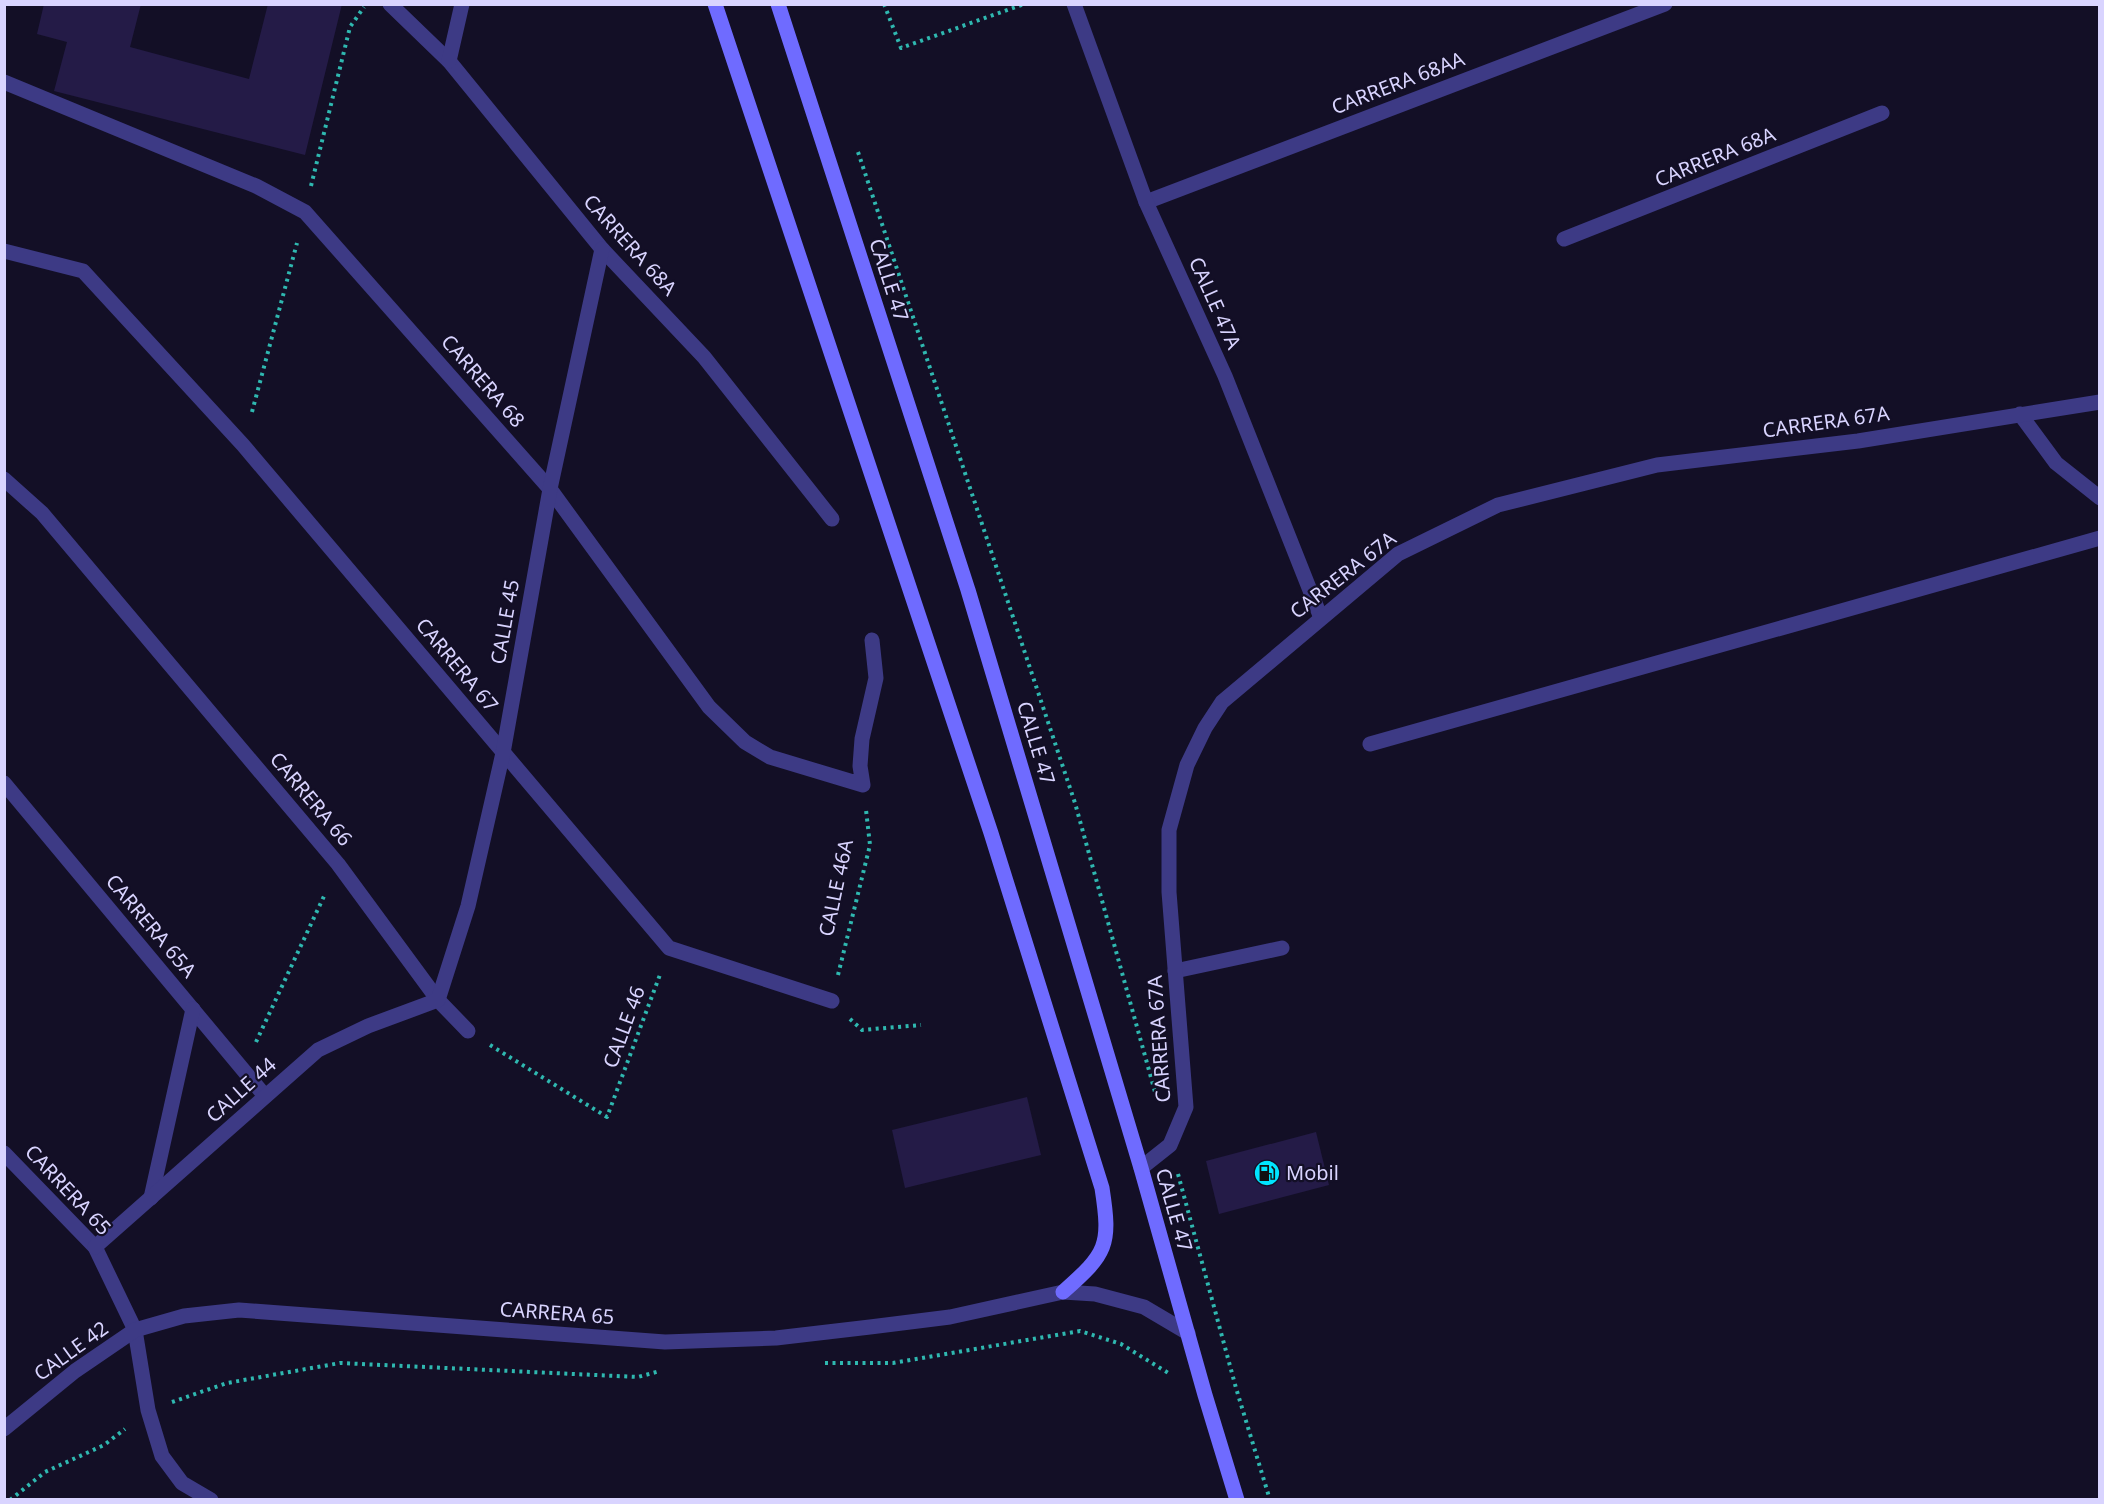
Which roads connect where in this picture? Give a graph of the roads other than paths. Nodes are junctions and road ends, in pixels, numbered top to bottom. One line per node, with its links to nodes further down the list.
1 (390, 4): 7 (street, CARRERA 68A)
2 (462, 4): 7 (street)
3 (715, 4): 37 (main road)
4 (778, 4): 34 (main road, CALLE 47)
5 (1074, 4): 10 (street, CALLE 47A)
6 (1665, 4): 10 (street, CARRERA 68AA)
7 (449, 61): 12 (street, CARRERA 68A)
8 (4, 82): 17 (street, CARRERA 68)
9 (1882, 113): 11 (street, CARRERA 68A)
10 (1146, 202): 21 (street, CALLE 47A)
11 (1564, 239)
12 (602, 249): 17 (street, CALLE 45); 19 (street, CARRERA 68A)
13 (4, 251): 24 (street, CARRERA 67)
14 (2100, 402): 15 (street, CARRERA 67A)
15 (2020, 414): 18 (street); 21 (street, CARRERA 67A)
16 (4, 479): 28 (street, CARRERA 66)
17 (550, 489): 22 (street, CARRERA 68); 24 (street, CALLE 45)
18 (2100, 498)
19 (832, 519)
20 (2100, 538): 23 (street)
21 (1321, 618): 27 (street, CARRERA 67A)
22 (872, 640)
23 (1370, 744)
24 (504, 753): 28 (street, CALLE 45); 29 (street, CARRERA 67)
25 (4, 783): 30 (street, CARRERA 65A)
26 (1282, 948): 27 (street)
27 (1175, 971): 34 (street, CARRERA 67A)
28 (438, 1000): 31 (street, CARRERA 66); 32 (street, CALLE 44)
29 (832, 1001)
30 (193, 1009): 32 (street, CARRERA 65A); 35 (street)
31 (468, 1031)
32 (265, 1096): 35 (street, CALLE 44)
33 (4, 1153): 36 (street, CARRERA 65)
34 (1141, 1168): 39 (main road, CALLE 47)
35 (151, 1198): 36 (street, CALLE 44)
36 (95, 1247): 38 (street, CARRERA 65)
37 (1063, 1292): 38 (street, CARRERA 65); 39 (street, CARRERA 65)
38 (135, 1330): 40 (street, CALLE 42); 41 (street)
39 (1188, 1333): 42 (main road, CALLE 47)
40 (4, 1429)
41 (206, 1499)
42 (1237, 1500)

